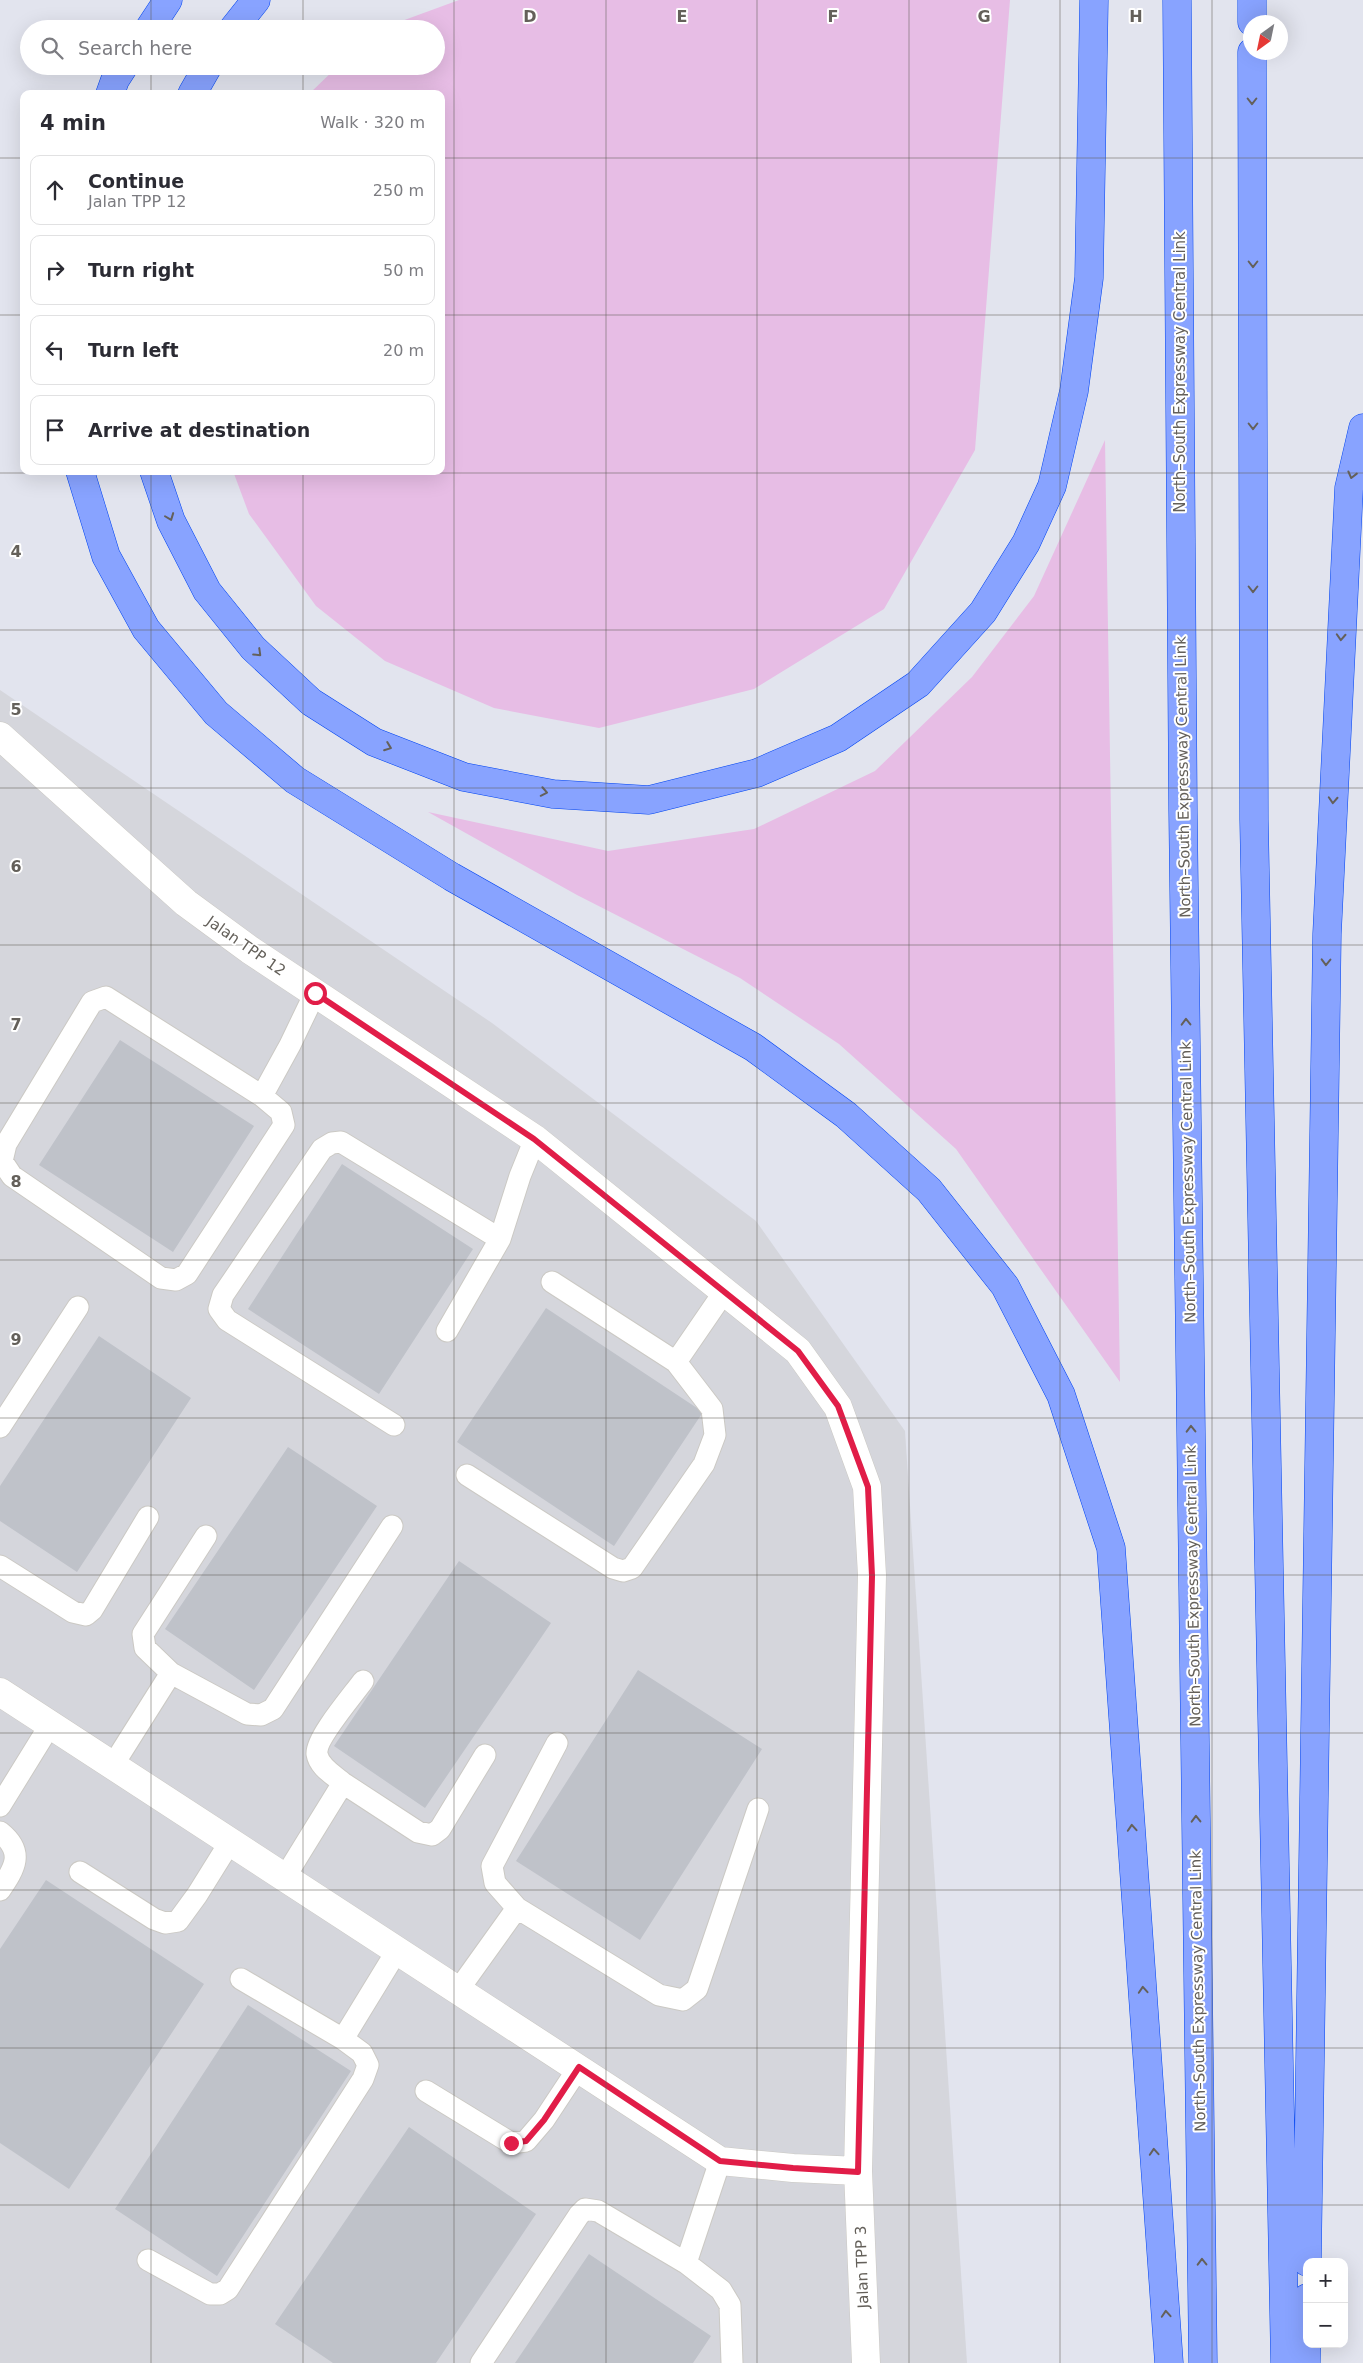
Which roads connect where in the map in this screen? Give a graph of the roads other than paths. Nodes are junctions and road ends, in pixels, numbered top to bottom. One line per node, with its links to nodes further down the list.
1 (168, 0): 7 (highway)
2 (256, 0): 8 (highway)
3 (1094, 0): 16 (highway, one-way to 3)
4 (1177, 0): 66 (highway, North–South Expressway Central Link, one-way to 4)
5 (1252, 0): 6 (highway)
6 (1252, 15)
7 (155, 20)
8 (240, 20)
9 (1252, 60): 67 (highway, one-way to 67)
10 (118, 75): 12 (highway)
11 (203, 75): 13 (highway)
12 (111, 90)
13 (194, 90)
14 (1363, 428): 58 (highway, one-way to 58)
15 (81, 475): 65 (highway, one-way to 15)
16 (155, 475)
17 (0, 736): 18 (street, Jalan TPP 12)
18 (315, 993): 19 (lane); 20 (street, Jalan TPP 12)
19 (262, 1096): 19 (lane)
20 (534, 1139): 21 (lane); 23 (street, Jalan TPP 12)
21 (500, 1239): 25 (lane); 27 (lane)
22 (552, 1282): 26 (lane)
23 (724, 1292): 26 (lane); 57 (street, Jalan TPP 12)
24 (78, 1307): 28 (lane)
25 (447, 1330)
26 (676, 1362): 29 (lane)
27 (394, 1425)
28 (0, 1427)
29 (467, 1475)
30 (148, 1517): 33 (lane)
31 (392, 1526): 34 (lane)
32 (206, 1536): 34 (lane)
33 (0, 1566)
34 (171, 1673): 40 (lane)
35 (363, 1681): 41 (lane)
36 (0, 1692): 37 (street)
37 (50, 1725): 40 (street); 42 (lane)
38 (557, 1743): 49 (lane)
39 (485, 1755): 41 (lane)
40 (113, 1765): 45 (street)
41 (343, 1783): 47 (lane)
42 (0, 1806)
43 (758, 1809): 49 (lane)
44 (0, 1832): 48 (lane)
45 (230, 1842): 46 (lane); 47 (street)
46 (80, 1872)
47 (285, 1877): 50 (street)
48 (0, 1890)
49 (517, 1908): 52 (lane)
50 (398, 1950): 52 (street); 53 (lane)
51 (241, 1980): 53 (lane)
52 (459, 1989): 54 (street)
53 (343, 2039): 59 (lane)
54 (579, 2067): 55 (lane); 56 (street)
55 (426, 2091)
56 (720, 2161): 57 (street); 60 (lane)
57 (858, 2172): 64 (street, Jalan TPP 3)
58 (1307, 2258)
59 (148, 2260)
60 (686, 2263): 62 (lane); 63 (lane)
61 (1307, 2303): 68 (highway)
62 (481, 2363)
63 (732, 2363)
64 (866, 2363)
65 (1169, 2363)
66 (1203, 2363)
67 (1285, 2363)
68 (1306, 2363)

